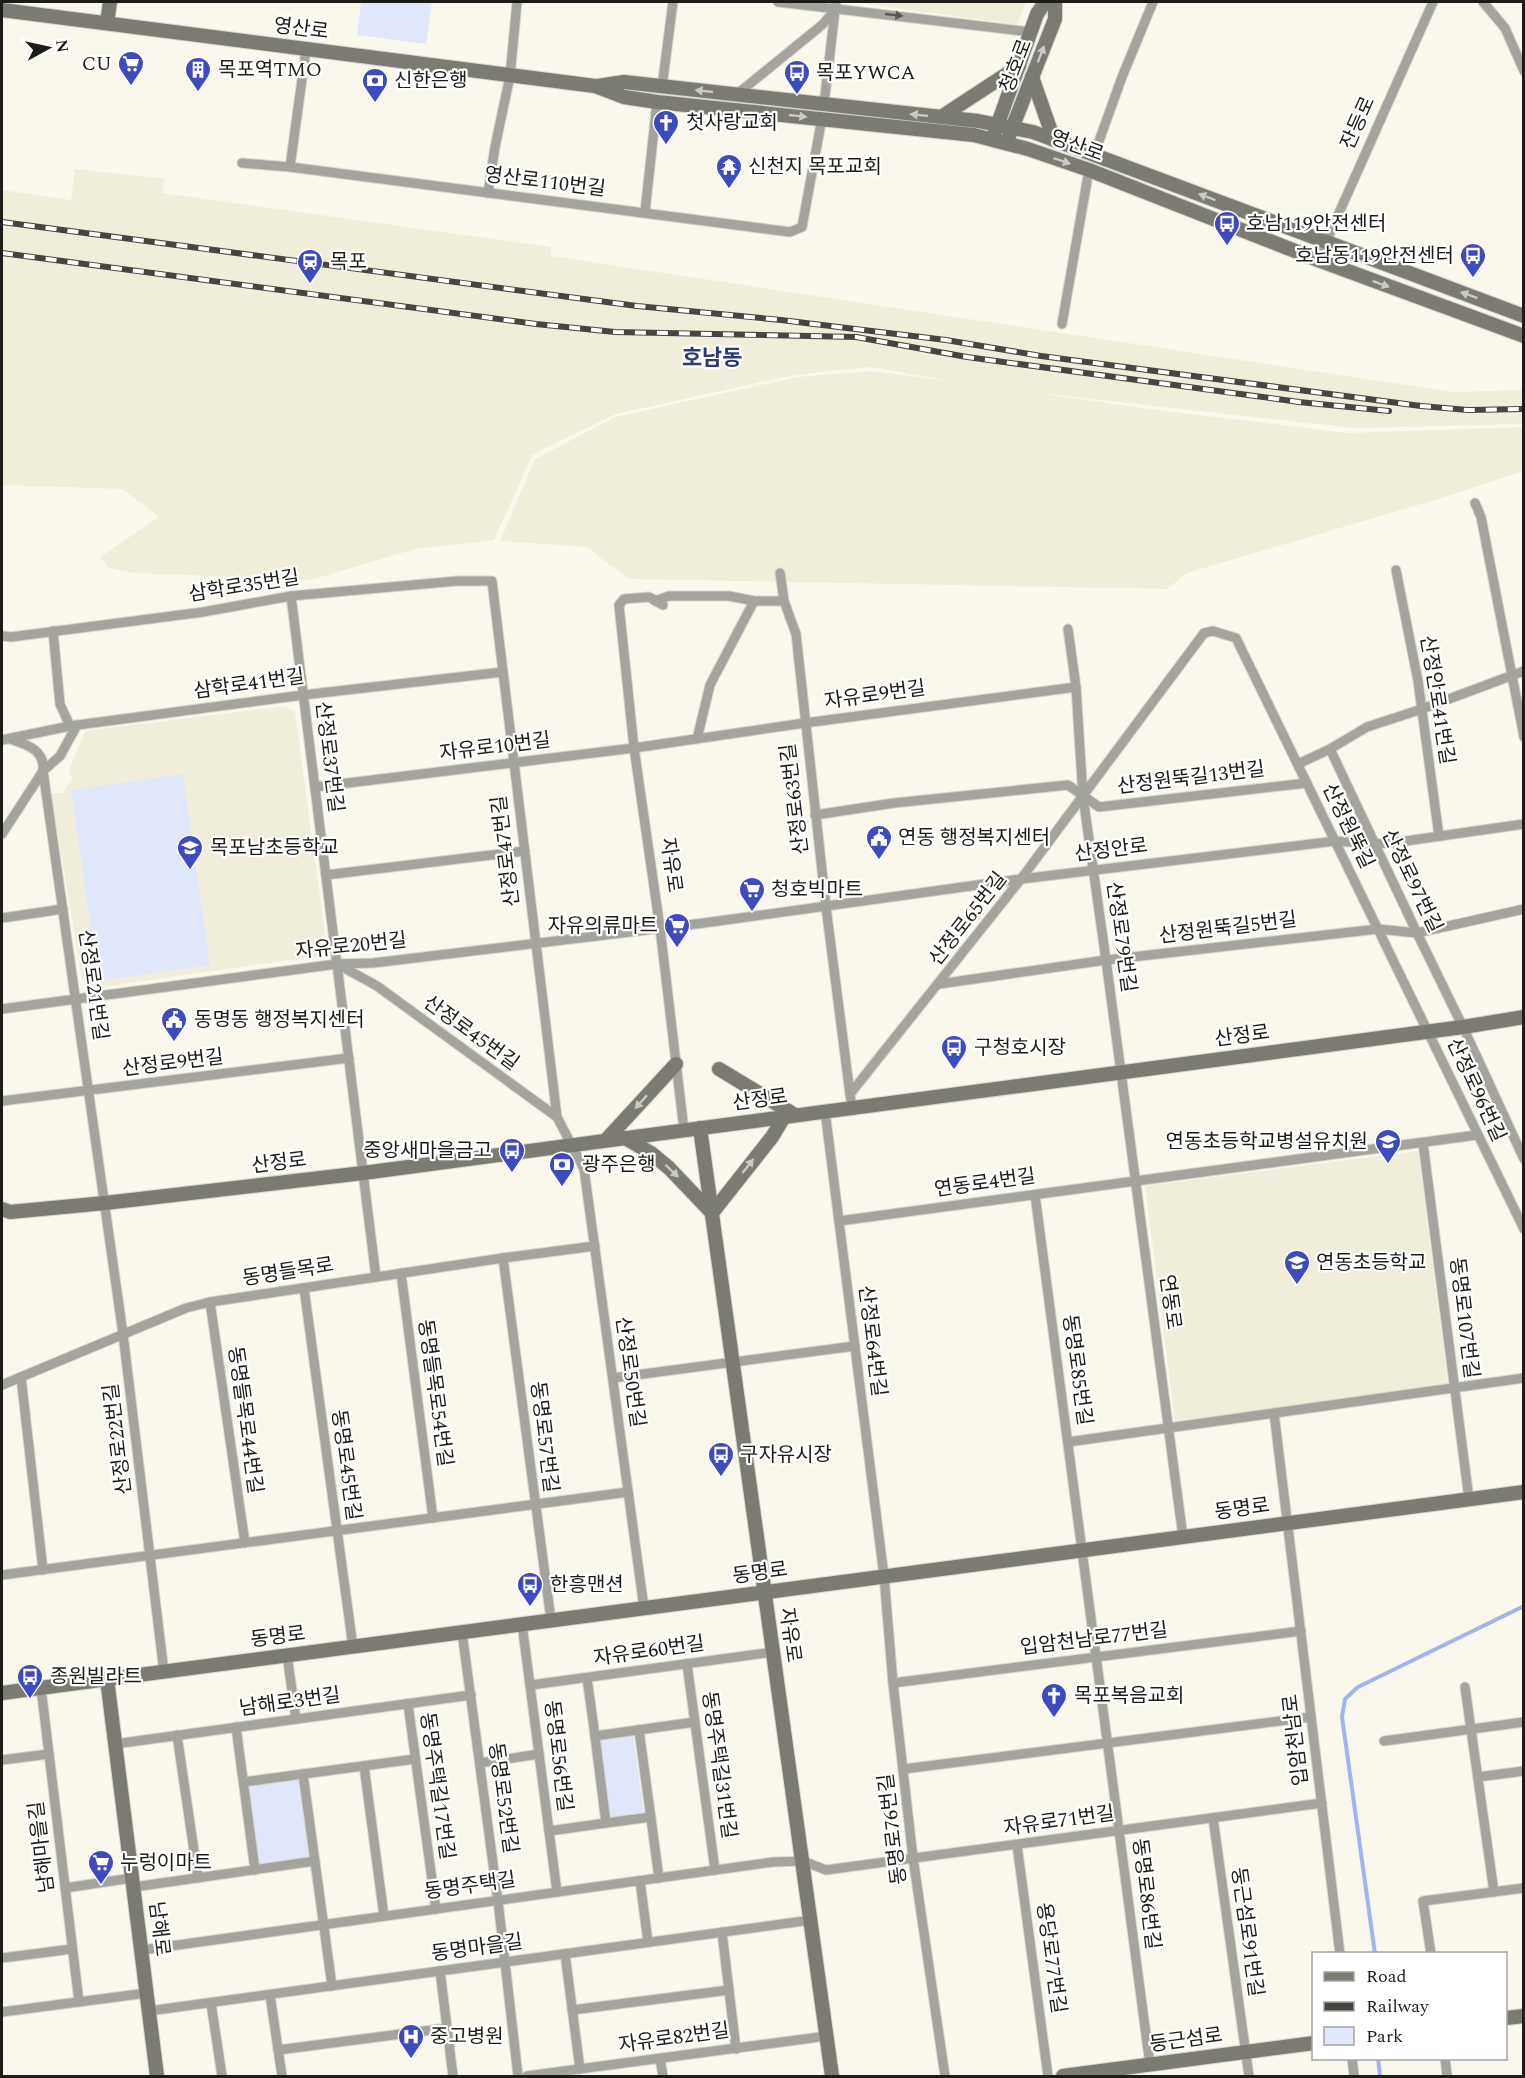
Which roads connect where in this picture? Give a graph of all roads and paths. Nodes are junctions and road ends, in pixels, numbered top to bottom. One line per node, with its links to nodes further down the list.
1 (110, 2): 12 (street)
2 (517, 2): 17 (street)
3 (673, 2): 20 (street)
4 (778, 2): 10 (street)
5 (1045, 2): 13 (street, 청호로)
6 (1055, 2): 18 (street, 청호로, one-way to 6)
7 (1153, 2): 29 (street)
8 (1433, 2): 35 (street, 잔등로)
9 (1483, 2): 16 (street)
10 (836, 5): 13 (street, one-way to 13); 21 (street); 23 (street)
11 (2, 10): 12 (street, 영산로)
12 (107, 23): 14 (street, 영산로)
13 (1030, 32): 15 (street, 청호로)
14 (306, 50): 17 (street, 영산로); 31 (street)
15 (1018, 66): 24 (street); 25 (street, 청호로)
16 (1524, 71)
17 (510, 76): 19 (street, 영산로); 33 (street)
18 (1032, 77): 26 (street, 청호로); 27 (street)
19 (595, 86): 20 (street, 영산로); 22 (street, 영산로)
20 (662, 87): 21 (street, 영산로, one-way to 20)
21 (735, 95): 23 (street, 영산로)
22 (657, 102): 23 (street, 영산로, one-way to 23); 34 (street)
23 (823, 111): 24 (street, 영산로, one-way to 23); 28 (street, 영산로); 34 (street, 영산로110번길)
24 (942, 117): 25 (street, 영산로)
25 (998, 125): 26 (street, 영산로); 28 (street, 청호로)
26 (1012, 128): 27 (street, 영산로); 28 (street, 청호로)
27 (1054, 141): 29 (street, 영산로)
28 (1000, 142): 32 (street, 영산로, one-way to 32)
29 (1094, 154): 35 (street, 영산로, one-way to 29)
30 (242, 163): 31 (street, 영산로110번길)
31 (290, 167): 33 (street, 영산로110번길)
32 (1089, 170): 36 (street, 영산로); 38 (street)
33 (489, 194): 34 (street, 영산로110번길)
34 (645, 212)
35 (1325, 242): 36 (street, 잔등로); 37 (street, 영산로, one-way to 35)
36 (1318, 260): 39 (street, 영산로, one-way to 39)
37 (1524, 316)
38 (1062, 324)
39 (1524, 336)
40 (1474, 503): 53 (street)
41 (1395, 570): 56 (street, 산정안로41번길)
42 (780, 573): 46 (street, 산정로63번길)
43 (492, 581): 44 (street, 삼학로35번길); 52 (street, 산정로47번길)
44 (291, 596): 48 (street, 삼학로35번길); 55 (street, 산정로37번길)
45 (754, 601): 46 (street); 61 (street); 63 (street, 자유로)
46 (784, 601): 57 (street, 산정로63번길)
47 (1068, 629): 54 (street, 산정로79번길)
48 (53, 631): 49 (street, 삼학로35번길); 58 (street)
49 (2, 636)
50 (1236, 638): 66 (street, 산정원뚝길); 70 (street, 산정로65번길)
51 (1524, 671): 53 (street)
52 (503, 672): 55 (street, 삼학로41번길); 65 (street, 산정로47번길)
53 (1511, 675): 56 (street); 59 (street)
54 (1076, 687): 57 (street, 자유로9번길); 70 (street, 산정로79번길)
55 (303, 695): 58 (street, 삼학로41번길); 69 (street, 산정로37번길)
56 (1422, 709): 64 (street); 74 (street, 산정안로41번길)
57 (805, 723): 61 (street, 자유로9번길); 71 (street, 산정로63번길)
58 (74, 726): 60 (street, 삼학로41번길); 67 (street)
59 (1524, 737)
60 (4, 739): 67 (street, 산정로21번길)
61 (697, 739): 62 (street, 자유로9번길)
62 (680, 742): 63 (street, 자유로10번길)
63 (634, 748): 65 (street, 자유로10번길); 86 (street, 자유로)
64 (1330, 749): 66 (street); 76 (street, 산정로97번길)
65 (514, 762): 69 (street, 자유로10번길); 77 (street, 산정로47번길)
66 (1298, 764): 68 (street, 산정원뚝길)
67 (43, 771): 73 (street); 82 (street, 산정로21번길)
68 (1306, 783): 70 (street, 산정원뚝길13번길); 75 (street, 산정원뚝길)
69 (315, 787): 79 (street, 산정로37번길)
70 (1083, 797): 71 (street, 산정원뚝길13번길); 78 (street, 산정로79번길); 80 (street, 산정로65번길)
71 (815, 815): 81 (street, 산정로63번길)
72 (1524, 824): 74 (street, 산정안로)
73 (2, 834)
74 (1440, 836): 76 (street, 산정안로)
75 (1336, 841): 76 (street, 산정안로); 78 (street, 산정안로); 87 (street, 산정원뚝길)
76 (1374, 844): 88 (street, 산정로97번길)
77 (525, 852): 79 (street); 89 (street, 산정로47번길)
78 (1094, 871): 80 (street, 산정안로); 90 (street, 산정로79번길)
79 (326, 875): 91 (street, 산정로37번길)
80 (1022, 879): 81 (street, 산정안로); 92 (street, 산정로65번길)
81 (826, 907): 85 (street, 산정안로); 104 (street, 산정로63번길)
82 (63, 909): 84 (street); 93 (street, 산정로21번길)
83 (1524, 909): 88 (street, 산정원뚝길5번길)
84 (2, 918)
85 (704, 923): 86 (street, 자유로20번길)
86 (660, 928): 89 (street, 자유로20번길); 99 (street, 자유로)
87 (1378, 929): 88 (street, 산정원뚝길5번길); 90 (street, 산정원뚝길5번길); 97 (street, 산정원뚝길)
88 (1417, 933): 96 (street, 산정로97번길)
89 (536, 942): 91 (street, 자유로20번길); 107 (street, 산정로47번길)
90 (1106, 960): 92 (street, 산정원뚝길5번길); 101 (street, 산정로79번길)
91 (337, 964): 93 (street, 자유로20번길); 98 (street, 산정로37번길); 107 (street, 산정로45번길)
92 (939, 984): 104 (street, 산정로65번길)
93 (77, 1000): 94 (street, 자유로20번길); 102 (street, 산정로21번길)
94 (2, 1010)
95 (1524, 1017): 96 (street, 산정로)
96 (1463, 1027): 97 (street, 산정로); 115 (street, 산정로97번길)
97 (1428, 1031): 101 (street, 산정로); 110 (street, 산정로96번길)
98 (349, 1058): 102 (street, 산정로9번길); 116 (street, 산정로37번길)
99 (676, 1064): 109 (street, 자유로); 112 (street, one-way to 112)
100 (719, 1069): 106 (street)
101 (1121, 1072): 104 (street, 산정로); 117 (street, 연동로)
102 (90, 1091): 103 (street, 산정로9번길); 119 (street, 산정로21번길)
103 (2, 1101)
104 (851, 1101): 105 (street, 산정로)
105 (825, 1111): 106 (street, 산정로); 122 (street, 산정로64번길)
106 (790, 1116): 108 (street, 산정로); 120 (street, one-way to 106)
107 (556, 1117): 114 (street, 산정로45번길)
108 (700, 1128): 109 (street, 산정로); 120 (street, 자유로)
109 (684, 1130): 111 (street, 산정로)
110 (1477, 1135): 113 (street, 연동로4번길); 123 (street, 산정로96번길)
111 (625, 1138): 112 (street, 산정로); 120 (street, one-way to 120)
112 (606, 1140): 114 (street, 산정로)
113 (1423, 1143): 117 (street, 연동로4번길); 137 (street, 동명로107번길)
114 (570, 1145): 116 (street, 산정로); 124 (street, 산정로50번길)
115 (1524, 1158)
116 (363, 1173): 119 (street, 산정로); 127 (street, 산정로37번길)
117 (1136, 1181): 118 (street, 연동로4번길); 139 (street, 연동로)
118 (1035, 1195): 122 (street, 연동로4번길); 140 (street, 동명로85번길)
119 (105, 1203): 121 (street, 산정로); 130 (street, 산정로22번길)
120 (712, 1213): 132 (street, 자유로)
121 (4, 1214)
122 (839, 1221): 131 (street, 산정로64번길)
123 (1524, 1229)
124 (595, 1246): 125 (street, 동명들목로); 134 (street, 산정로50번길)
125 (503, 1258): 126 (street, 동명들목로); 144 (street, 동명로57번길)
126 (400, 1273): 127 (street, 동명들목로); 145 (street, 동명들목로54번길)
127 (376, 1277): 128 (street, 동명들목로)
128 (304, 1288): 129 (street, 동명들목로); 147 (street, 동명로45번길)
129 (210, 1302): 130 (street, 동명들목로); 149 (street, 동명들목로44번길)
130 (123, 1334): 133 (street, 동명들목로); 151 (street, 산정로22번길)
131 (855, 1346): 132 (street); 154 (street, 산정로64번길)
132 (733, 1362): 134 (street); 155 (street, 자유로)
133 (21, 1377): 136 (street, 동명들목로); 152 (street)
134 (613, 1378): 141 (street, 산정로50번길)
135 (1524, 1378): 137 (street)
136 (2, 1385)
137 (1454, 1388): 138 (street); 143 (street, 동명로107번길)
138 (1274, 1413): 139 (street); 146 (street, 입암천남로)
139 (1168, 1428): 140 (street); 148 (street, 연동로)
140 (1068, 1442): 150 (street, 동명로85번길)
141 (628, 1492): 144 (street); 156 (street, 산정로50번길)
142 (1524, 1492): 143 (street, 동명로)
143 (1469, 1499): 146 (street, 동명로)
144 (534, 1504): 145 (street); 157 (street, 동명로57번길)
145 (433, 1518): 147 (street)
146 (1288, 1523): 148 (street, 동명로); 159 (street, 입암천남로)
147 (337, 1530): 149 (street); 161 (street, 동명로45번길)
148 (1183, 1537): 150 (street, 동명로)
149 (245, 1543): 151 (street)
150 (1083, 1550): 154 (street, 동명로); 164 (street, 동명로86번길)
151 (150, 1556): 152 (street); 166 (street, 산정로22번길)
152 (43, 1570): 153 (street)
153 (2, 1575)
154 (884, 1576): 155 (street, 동명로); 169 (street, 동명로76번길)
155 (765, 1592): 156 (street, 동명로); 162 (street, 자유로)
156 (645, 1608): 157 (street, 동명로)
157 (551, 1620): 158 (street, 동명로)
158 (522, 1624): 160 (street, 동명로); 170 (street, 동명로56번길)
159 (1301, 1631): 164 (street, 입암천남로77번길); 176 (street, 입암천남로)
160 (462, 1632): 161 (street, 동명로); 174 (street, 동명로52번길)
161 (353, 1647): 163 (street, 동명로)
162 (773, 1652): 165 (street, 자유로60번길); 208 (street, 자유로)
163 (287, 1655): 166 (street, 동명로); 177 (street)
164 (1097, 1657): 169 (street, 입암천남로77번길); 186 (street, 동명로86번길)
165 (687, 1664): 167 (street, 자유로60번길); 178 (street, 동명주택길31번길)
166 (165, 1671): 168 (street, 동명로)
167 (587, 1678): 170 (street, 자유로60번길); 184 (street)
168 (107, 1679): 172 (street, 동명로); 187 (street, 남해로)
169 (892, 1683): 194 (street, 동명로76번길)
170 (531, 1685): 189 (street, 동명로56번길)
171 (1465, 1687): 182 (street)
172 (41, 1688): 173 (street, 동명로); 188 (street, 남해마을길)
173 (2, 1693)
174 (471, 1695): 175 (street, 남해로3번길); 192 (street, 동명로52번길)
175 (408, 1704): 177 (street, 남해로3번길); 190 (street, 동명주택길17번길)
176 (1311, 1717): 186 (street); 199 (street, 입암천남로)
177 (296, 1719): 180 (street, 남해로3번길)
178 (695, 1722): 181 (street); 210 (street, 동명주택길31번길)
179 (1524, 1722): 182 (street)
180 (236, 1727): 183 (street, 남해로3번길); 198 (street)
181 (639, 1730): 184 (street); 200 (street)
182 (1471, 1730): 185 (street); 197 (street)
183 (177, 1735): 187 (street, 남해로3번길); 211 (street)
184 (595, 1736): 202 (street)
185 (1384, 1741)
186 (1108, 1743): 194 (street); 204 (street, 동명로86번길)
187 (115, 1744): 214 (street, 남해로)
188 (49, 1754): 191 (street); 215 (street, 남해마을길)
189 (539, 1754): 192 (street); 203 (street, 동명로56번길)
190 (415, 1759): 193 (street); 220 (street, 동명주택길17번길)
191 (2, 1760)
192 (480, 1763): 219 (street, 동명로52번길)
193 (364, 1766): 196 (street); 221 (street)
194 (904, 1769): 206 (street, 동명로76번길)
195 (1524, 1771): 197 (street)
196 (303, 1774): 198 (street); 207 (street)
197 (1478, 1777): 218 (street)
198 (244, 1782): 209 (street)
199 (1322, 1803): 201 (street, 자유로71번길); 228 (street, 입암천남로)
200 (651, 1817): 202 (street); 212 (street)
201 (1213, 1818): 204 (street, 자유로71번길); 250 (street, 둥근섬로91번길)
202 (606, 1823): 203 (street)
203 (549, 1831): 217 (street, 동명로56번길)
204 (1119, 1832): 205 (street, 자유로71번길); 254 (street, 동명로86번길)
205 (1017, 1845): 206 (street, 자유로71번길); 265 (street, 용당로77번길)
206 (914, 1858): 208 (street, 자유로71번길); 264 (street, 동명로76번길)
207 (315, 1861): 209 (street); 223 (street)
208 (803, 1861): 210 (street, 동명주택길); 222 (street, 자유로)
209 (255, 1870): 211 (street)
210 (715, 1870): 212 (street, 동명주택길)
211 (198, 1878): 214 (street)
212 (659, 1878): 213 (street, 동명주택길)
213 (640, 1881): 217 (street, 동명주택길); 225 (street)
214 (133, 1882): 215 (street); 227 (street, 남해로)
215 (65, 1888): 226 (street, 남해마을길)
216 (1524, 1888): 218 (street)
217 (557, 1892): 219 (street, 동명주택길)
218 (1494, 1892): 229 (street)
219 (498, 1901): 220 (street, 동명주택길); 232 (street, 동명로52번길)
220 (436, 1909): 221 (street, 동명주택길)
221 (384, 1916): 223 (street, 동명주택길)
222 (811, 1920): 224 (street, 동명마을길); 246 (street, 자유로)
223 (323, 1925): 227 (street, 동명주택길); 234 (street)
224 (722, 1932): 225 (street, 동명마을길); 235 (street)
225 (648, 1942): 230 (street, 동명마을길)
226 (72, 1949): 231 (street); 238 (street, 남해마을길)
227 (142, 1950): 236 (street, 남해로)
228 (1340, 1952)
229 (1431, 1952)
230 (565, 1954): 232 (street, 동명마을길); 240 (street)
231 (2, 1958)
232 (505, 1962): 233 (street, 동명마을길); 260 (street, 동명로52번길)
233 (440, 1971): 234 (street, 동명마을길); 245 (street)
234 (332, 1986): 237 (street, 동명마을길)
235 (729, 1989): 240 (street); 248 (street)
236 (147, 1993): 238 (street); 241 (street, 남해로)
237 (270, 1995): 239 (street, 동명마을길); 249 (street)
238 (79, 2002): 242 (street)
239 (211, 2003): 241 (street, 동명마을길); 257 (street)
240 (572, 2010): 255 (street)
241 (149, 2011): 256 (street, 남해로)
242 (2, 2012)
243 (1524, 2016): 244 (street)
244 (1507, 2018)
245 (447, 2028): 249 (street); 259 (street)
246 (827, 2036): 248 (street, 자유로82번길); 263 (street, 자유로)
247 (1312, 2043): 250 (street, 둥근섬로)
248 (736, 2049): 251 (street, 자유로82번길)
249 (278, 2050): 258 (street)
250 (1245, 2051): 254 (street, 둥근섬로); 267 (street, 둥근섬로91번길)
251 (660, 2059): 255 (street, 자유로82번길); 262 (street)
252 (1352, 2060): 268 (street)
253 (1445, 2060): 269 (street)
254 (1150, 2065): 266 (street, 둥근섬로)
255 (580, 2069): 261 (street, 자유로82번길)
256 (157, 2076)
257 (222, 2076)
258 (282, 2076)
259 (453, 2076)
260 (518, 2076)
261 (527, 2076)
262 (663, 2076)
263 (832, 2076)
264 (945, 2076)
265 (1048, 2076)
266 (1063, 2076)
267 (1249, 2076)
268 (1354, 2076)
269 (1448, 2076)

